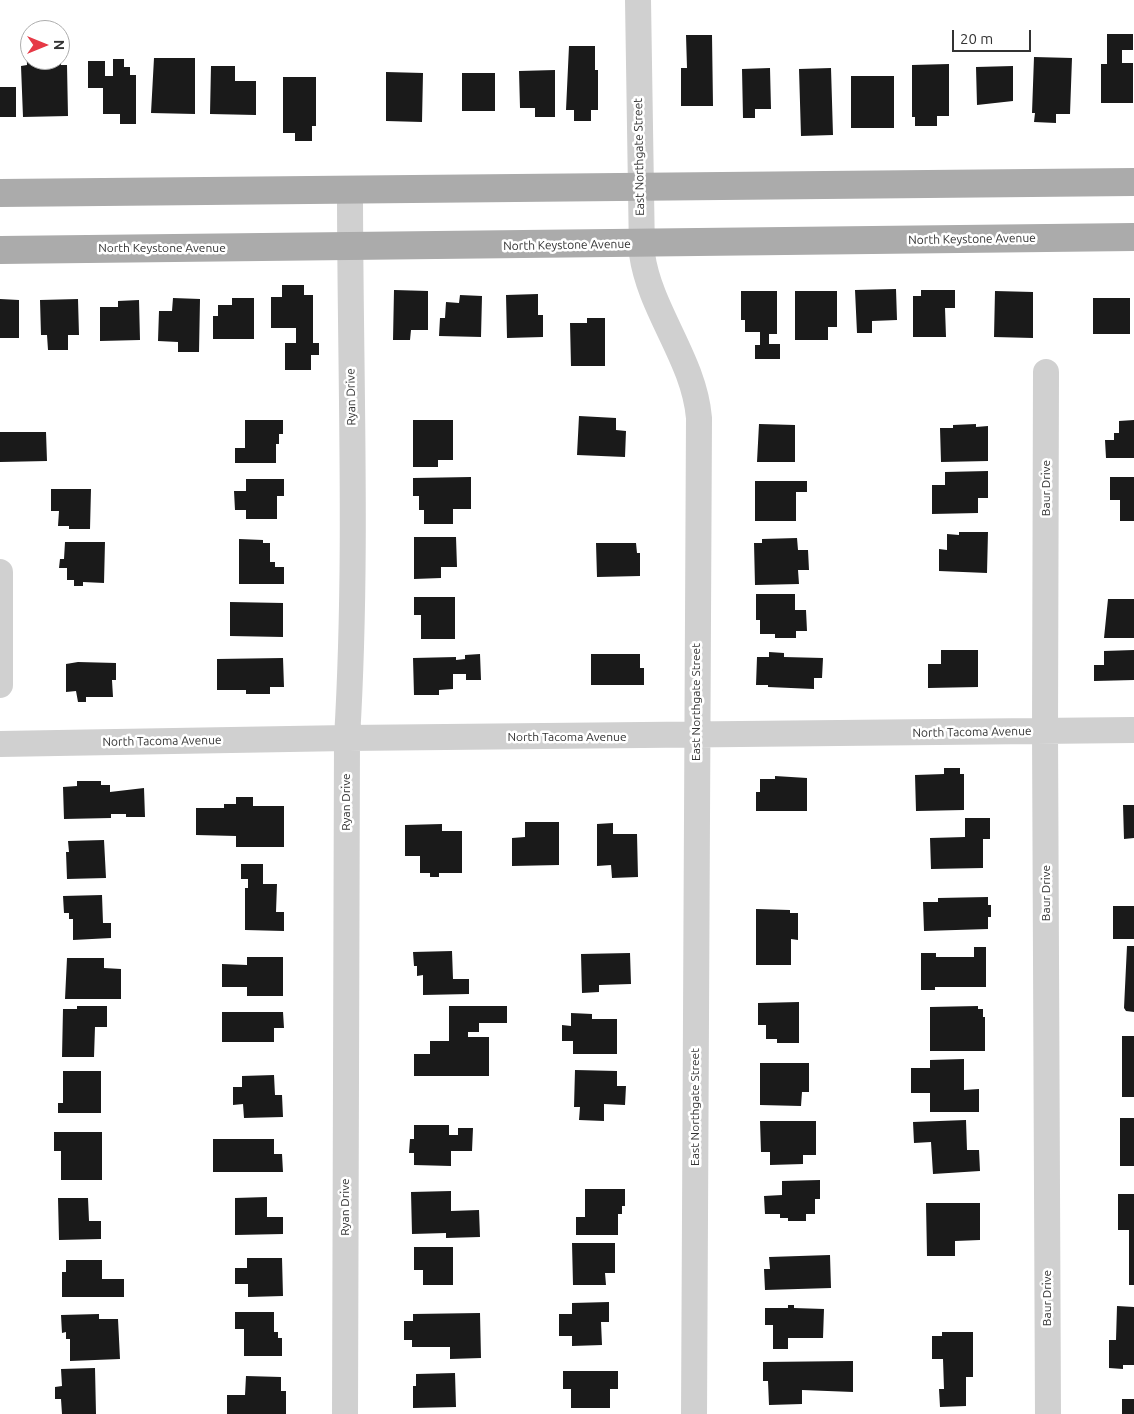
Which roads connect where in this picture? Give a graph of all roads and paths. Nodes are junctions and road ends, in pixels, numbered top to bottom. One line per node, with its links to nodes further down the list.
1 (638, 0): 3 (street, East Northgate Street)
2 (1134, 182): 3 (main road)
3 (640, 186): 4 (main road); 7 (street, East Northgate Street)
4 (350, 190): 5 (main road); 8 (street, Ryan Drive)
5 (0, 193)
6 (1134, 237): 7 (main road, North Keystone Avenue)
7 (641, 244): 8 (main road, North Keystone Avenue); 15 (street, East Northgate Street)
8 (350, 247): 9 (main road, North Keystone Avenue); 16 (street, Ryan Drive)
9 (0, 250)
10 (1046, 372): 14 (street, Baur Drive)
11 (0, 572): 12 (street)
12 (0, 685)
13 (1134, 730): 14 (street, North Tacoma Avenue)
14 (1045, 731): 15 (street, North Tacoma Avenue); 20 (street, Baur Drive)
15 (696, 736): 16 (street, North Tacoma Avenue); 19 (street, East Northgate Street)
16 (347, 738): 17 (street, North Tacoma Avenue); 18 (street, Ryan Drive)
17 (0, 744)
18 (345, 1414)
19 (694, 1414)
20 (1048, 1414)

